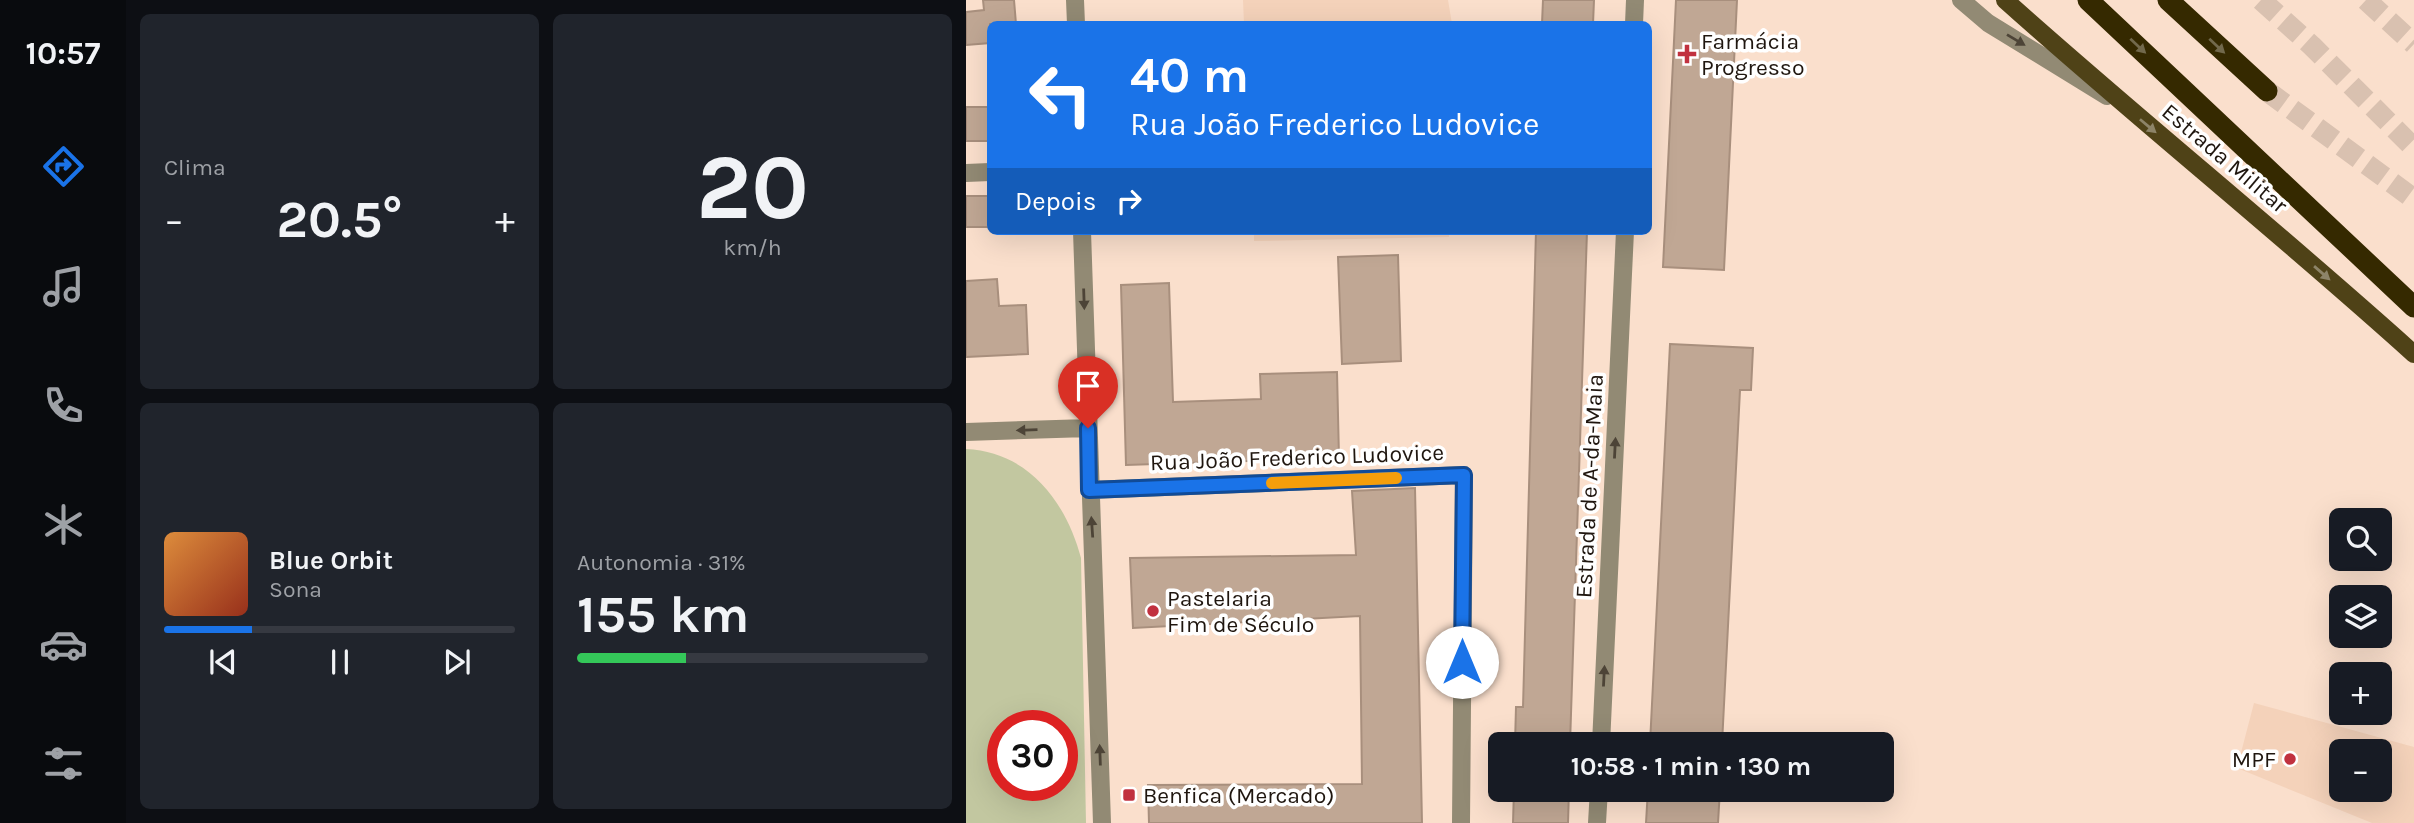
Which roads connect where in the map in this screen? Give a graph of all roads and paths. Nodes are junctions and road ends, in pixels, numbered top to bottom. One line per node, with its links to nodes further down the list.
1 (1075, 0): 7 (street)
2 (1635, 0): 8 (street)
3 (1961, 0): 10 (street, one-way to 10)
4 (2005, 0): 10 (main road, Estrada Militar)
5 (2088, 0): 15 (highway, one-way to 15)
6 (2168, 0): 9 (highway, one-way to 9)
7 (1076, 21)
8 (1634, 21)
9 (2267, 91)
10 (2123, 105): 16 (main road, Estrada Militar, one-way to 16)
11 (987, 172): 12 (street)
12 (966, 173)
13 (1082, 235): 17 (street, one-way to 17)
14 (1625, 235): 20 (street, Estrada de A-da-Maia, one-way to 14)
15 (2414, 307)
16 (2414, 354)
17 (1088, 428): 18 (street, one-way to 18); 19 (street)
18 (966, 432)
19 (1089, 490): 22 (street, one-way to 19); 23 (street, Rua João Frederico Ludovice)
20 (1602, 732)
21 (1598, 802): 24 (street)
22 (1102, 823)
23 (1461, 823)
24 (1597, 823)

